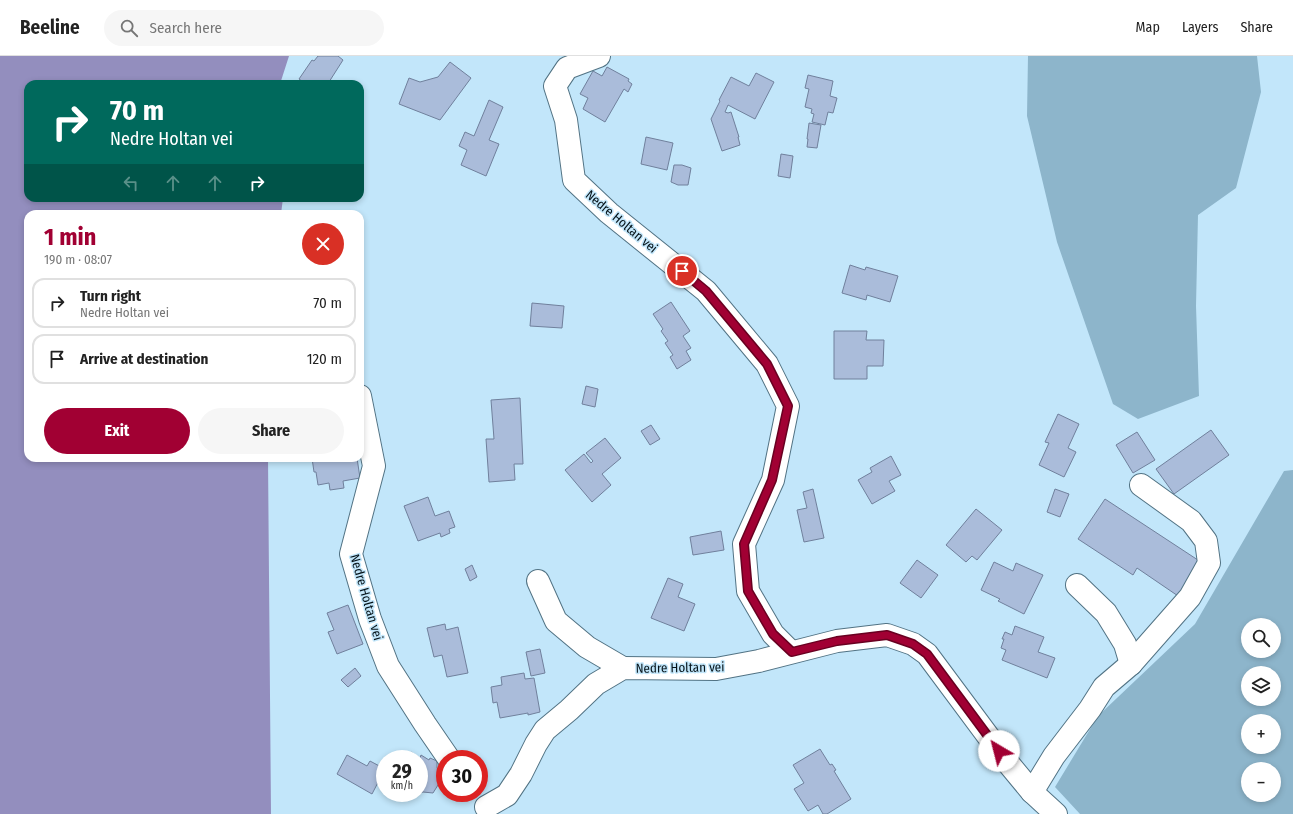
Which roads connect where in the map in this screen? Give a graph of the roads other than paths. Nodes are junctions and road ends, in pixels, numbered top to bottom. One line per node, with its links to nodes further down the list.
1 (599, 56): 6 (street, Nedre Holtan vei)
2 (364, 416): 9 (street, Nedre Holtan vei)
3 (1141, 485): 7 (street)
4 (538, 581): 8 (street)
5 (1077, 585): 7 (street)
6 (792, 652): 8 (street, Nedre Holtan vei); 11 (street, Nedre Holtan vei)
7 (1131, 664): 11 (street)
8 (623, 668): 10 (street, Nedre Holtan vei)
9 (443, 750)
10 (484, 805)
11 (1044, 806)

